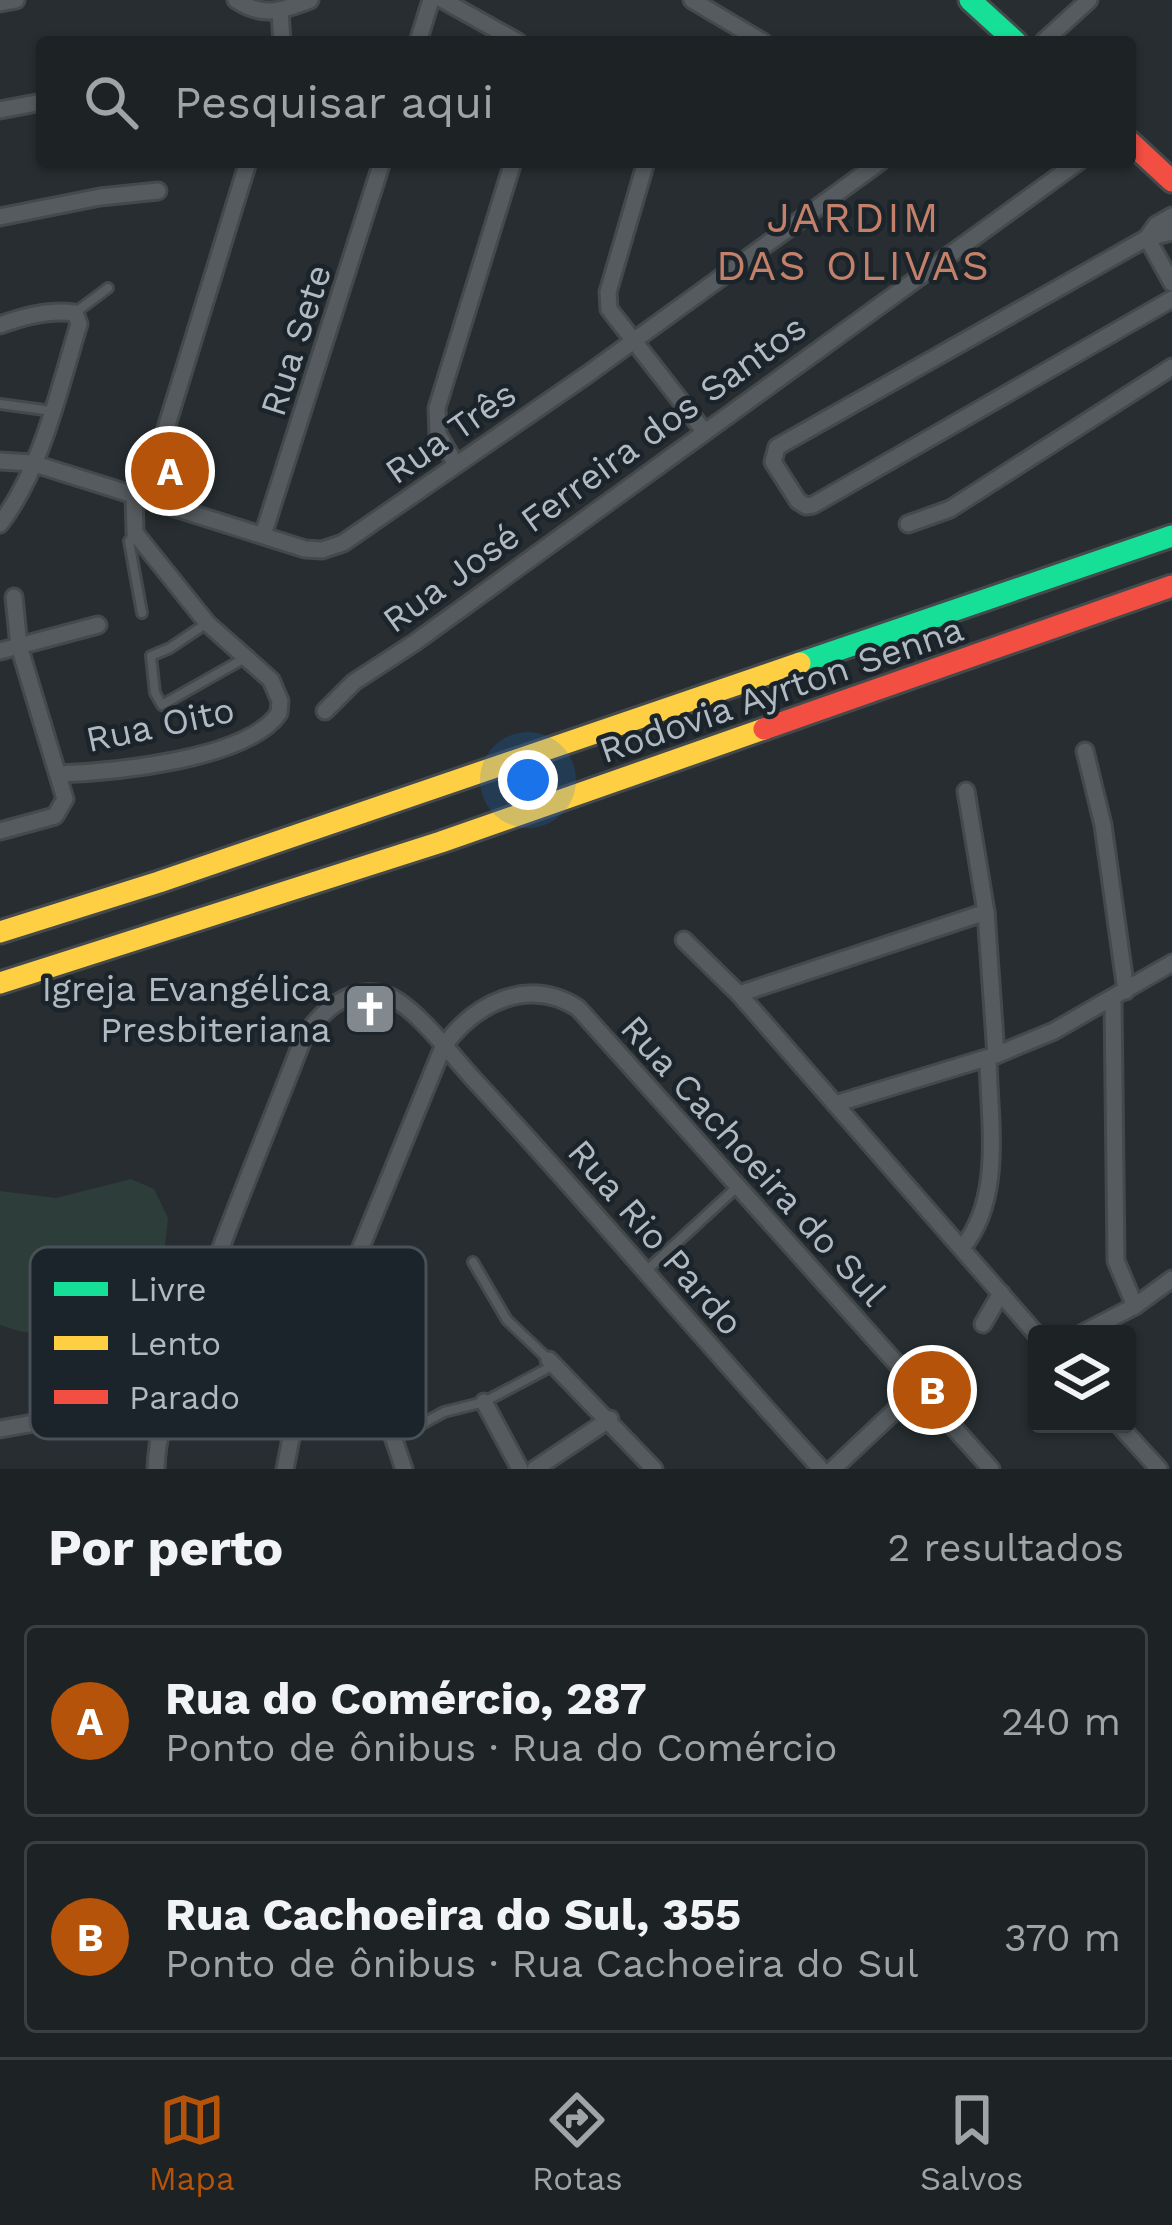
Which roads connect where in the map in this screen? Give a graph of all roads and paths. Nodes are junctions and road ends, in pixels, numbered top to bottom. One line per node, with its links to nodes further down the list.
1 (16, 0): 9 (street)
2 (236, 0): 10 (street)
3 (310, 0): 10 (street)
4 (431, 0): 12 (street)
5 (443, 0): 13 (street)
6 (692, 0): 14 (street)
7 (970, 0): 15 (main road)
8 (1089, 0): 16 (street)
9 (0, 3)
10 (280, 12): 11 (street)
11 (282, 36)
12 (420, 36)
13 (507, 36)
14 (754, 36)
15 (1009, 36)
16 (1050, 36)
17 (36, 103): 18 (street)
18 (0, 110)
19 (1136, 148): 26 (main road)
20 (246, 168): 45 (street)
21 (380, 168): 49 (street, Rua Sete)
22 (511, 168): 44 (street)
23 (644, 168): 37 (street)
24 (872, 168): 37 (street, Rua Três)
25 (1070, 168): 41 (street, Rua José Ferreira dos Santos)
26 (1172, 182)
27 (158, 190): 29 (street)
28 (1172, 216): 31 (street)
29 (0, 218)
30 (1172, 232): 31 (street)
31 (1147, 238): 32 (street); 34 (street)
32 (1172, 283)
33 (108, 288): 35 (lane)
34 (1172, 298)
35 (75, 313): 36 (street); 40 (street)
36 (0, 325)
37 (632, 338): 41 (street); 44 (street, Rua Três)
38 (1172, 368): 47 (street)
39 (0, 404): 40 (lane)
40 (52, 411): 43 (street)
41 (704, 431): 59 (street, Rua José Ferreira dos Santos)
42 (0, 461): 43 (street, Rua Três)
43 (32, 464): 45 (street, Rua Três); 46 (street)
44 (454, 464): 49 (street, Rua Três)
45 (134, 493): 48 (street); 49 (street, Rua Três)
46 (0, 524)
47 (908, 524)
48 (135, 533): 53 (lane); 54 (street, Rua Oito)
49 (263, 535)
50 (1172, 536): 65 (main road, Rodovia Ayrton Senna)
51 (1172, 586): 67 (main road, Rodovia Ayrton Senna)
52 (14, 597): 56 (street)
53 (142, 614)
54 (207, 622): 58 (street, Rua Oito); 58 (lane)
55 (98, 626): 56 (street)
56 (19, 646): 57 (street); 61 (street)
57 (0, 651)
58 (246, 657): 61 (street, Rua Oito)
59 (325, 711)
60 (1085, 751): 71 (street)
61 (58, 775): 63 (street, Rua Oito)
62 (966, 791): 64 (street)
63 (0, 831)
64 (986, 912): 70 (street); 74 (street)
65 (0, 932)
66 (685, 940): 70 (street)
67 (123, 943): 69 (main road, Rodovia Ayrton Senna); 72 (main road)
68 (1172, 963): 71 (street)
69 (0, 983)
70 (739, 994): 75 (street)
71 (1119, 995): 74 (street); 84 (street)
72 (0, 999)
73 (443, 1047): 76 (street, Rua Cachoeira do Sul); 77 (street, Rua Rio Pardo); 78 (street); 81 (street, Rua Rio Pardo)
74 (992, 1057): 75 (street); 79 (street)
75 (835, 1104): 79 (street)
76 (737, 1187): 81 (lane); 89 (street, Rua Cachoeira do Sul)
77 (219, 1247)
78 (362, 1247)
79 (962, 1249): 83 (street)
80 (472, 1262): 88 (lane)
81 (646, 1271): 105 (street, Rua Rio Pardo)
82 (1172, 1279): 84 (street)
83 (1001, 1293): 85 (street); 86 (street)
84 (1135, 1306): 87 (street)
85 (983, 1324)
86 (1028, 1325)
87 (1099, 1325)
88 (552, 1362): 90 (lane); 91 (street)
89 (919, 1388): 106 (street); 107 (street, Rua Cachoeira do Sul)
90 (484, 1402): 92 (lane); 102 (street)
91 (610, 1419): 103 (street); 104 (street)
92 (426, 1422)
93 (30, 1424): 94 (street)
94 (0, 1429)
95 (1126, 1433): 108 (street)
96 (162, 1439): 99 (street)
97 (291, 1439): 100 (street)
98 (394, 1439): 101 (street)
99 (156, 1469)
100 (285, 1469)
101 (404, 1469)
102 (520, 1469)
103 (536, 1469)
104 (654, 1469)
105 (821, 1469)
106 (833, 1469)
107 (991, 1469)
108 (1159, 1469)

